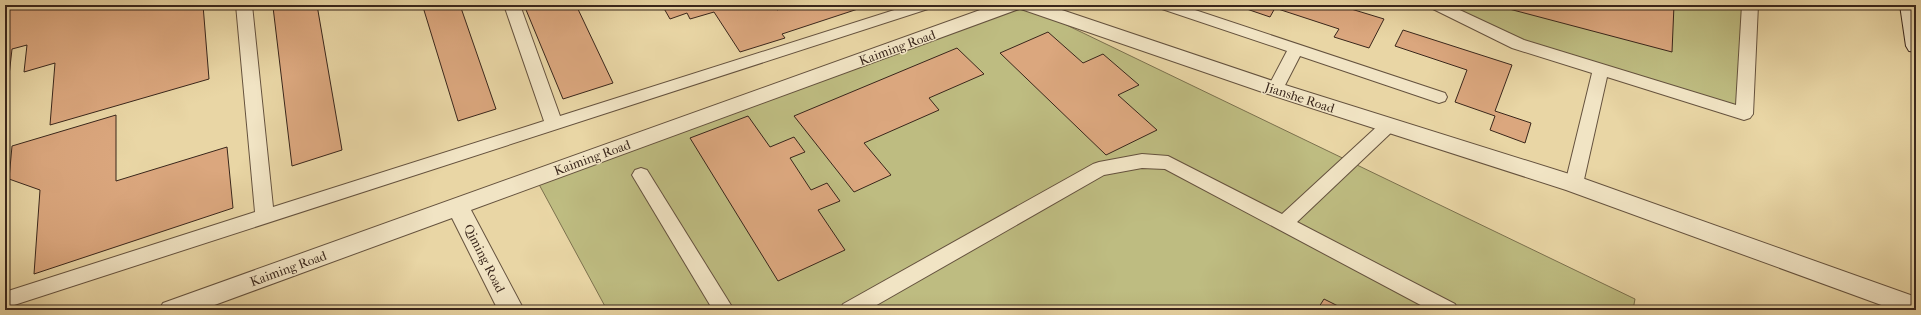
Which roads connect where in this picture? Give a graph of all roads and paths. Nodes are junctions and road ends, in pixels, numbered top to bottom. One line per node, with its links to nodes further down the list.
1 (244, 5): 20 (lane)
2 (512, 5): 15 (lane)
3 (926, 5): 15 (lane)
4 (1012, 5): 19 (street, Kaiming Road)
5 (1028, 5): 13 (street, Jianshe Road)
6 (1164, 5): 11 (lane)
7 (1436, 5): 12 (lane)
8 (1750, 5): 12 (lane)
9 (1909, 5): 10 (street)
10 (1916, 46)
11 (1296, 49): 13 (lane); 14 (lane)
12 (1601, 69): 18 (lane)
13 (1275, 89): 16 (street, Jianshe Road)
14 (1439, 97)
15 (554, 125): 20 (lane)
16 (1389, 125): 18 (street, Jianshe Road); 21 (lane)
17 (641, 175): 26 (lane)
18 (1574, 184): 23 (street, Jianshe Road)
19 (458, 207): 24 (street, Kaiming Road); 25 (street, Qiming Road)
20 (266, 217): 22 (lane)
21 (1283, 224): 27 (lane); 28 (lane)
22 (5, 300)
23 (1916, 307)
24 (172, 310)
25 (511, 310)
26 (724, 310)
27 (850, 310)
28 (1448, 310)

